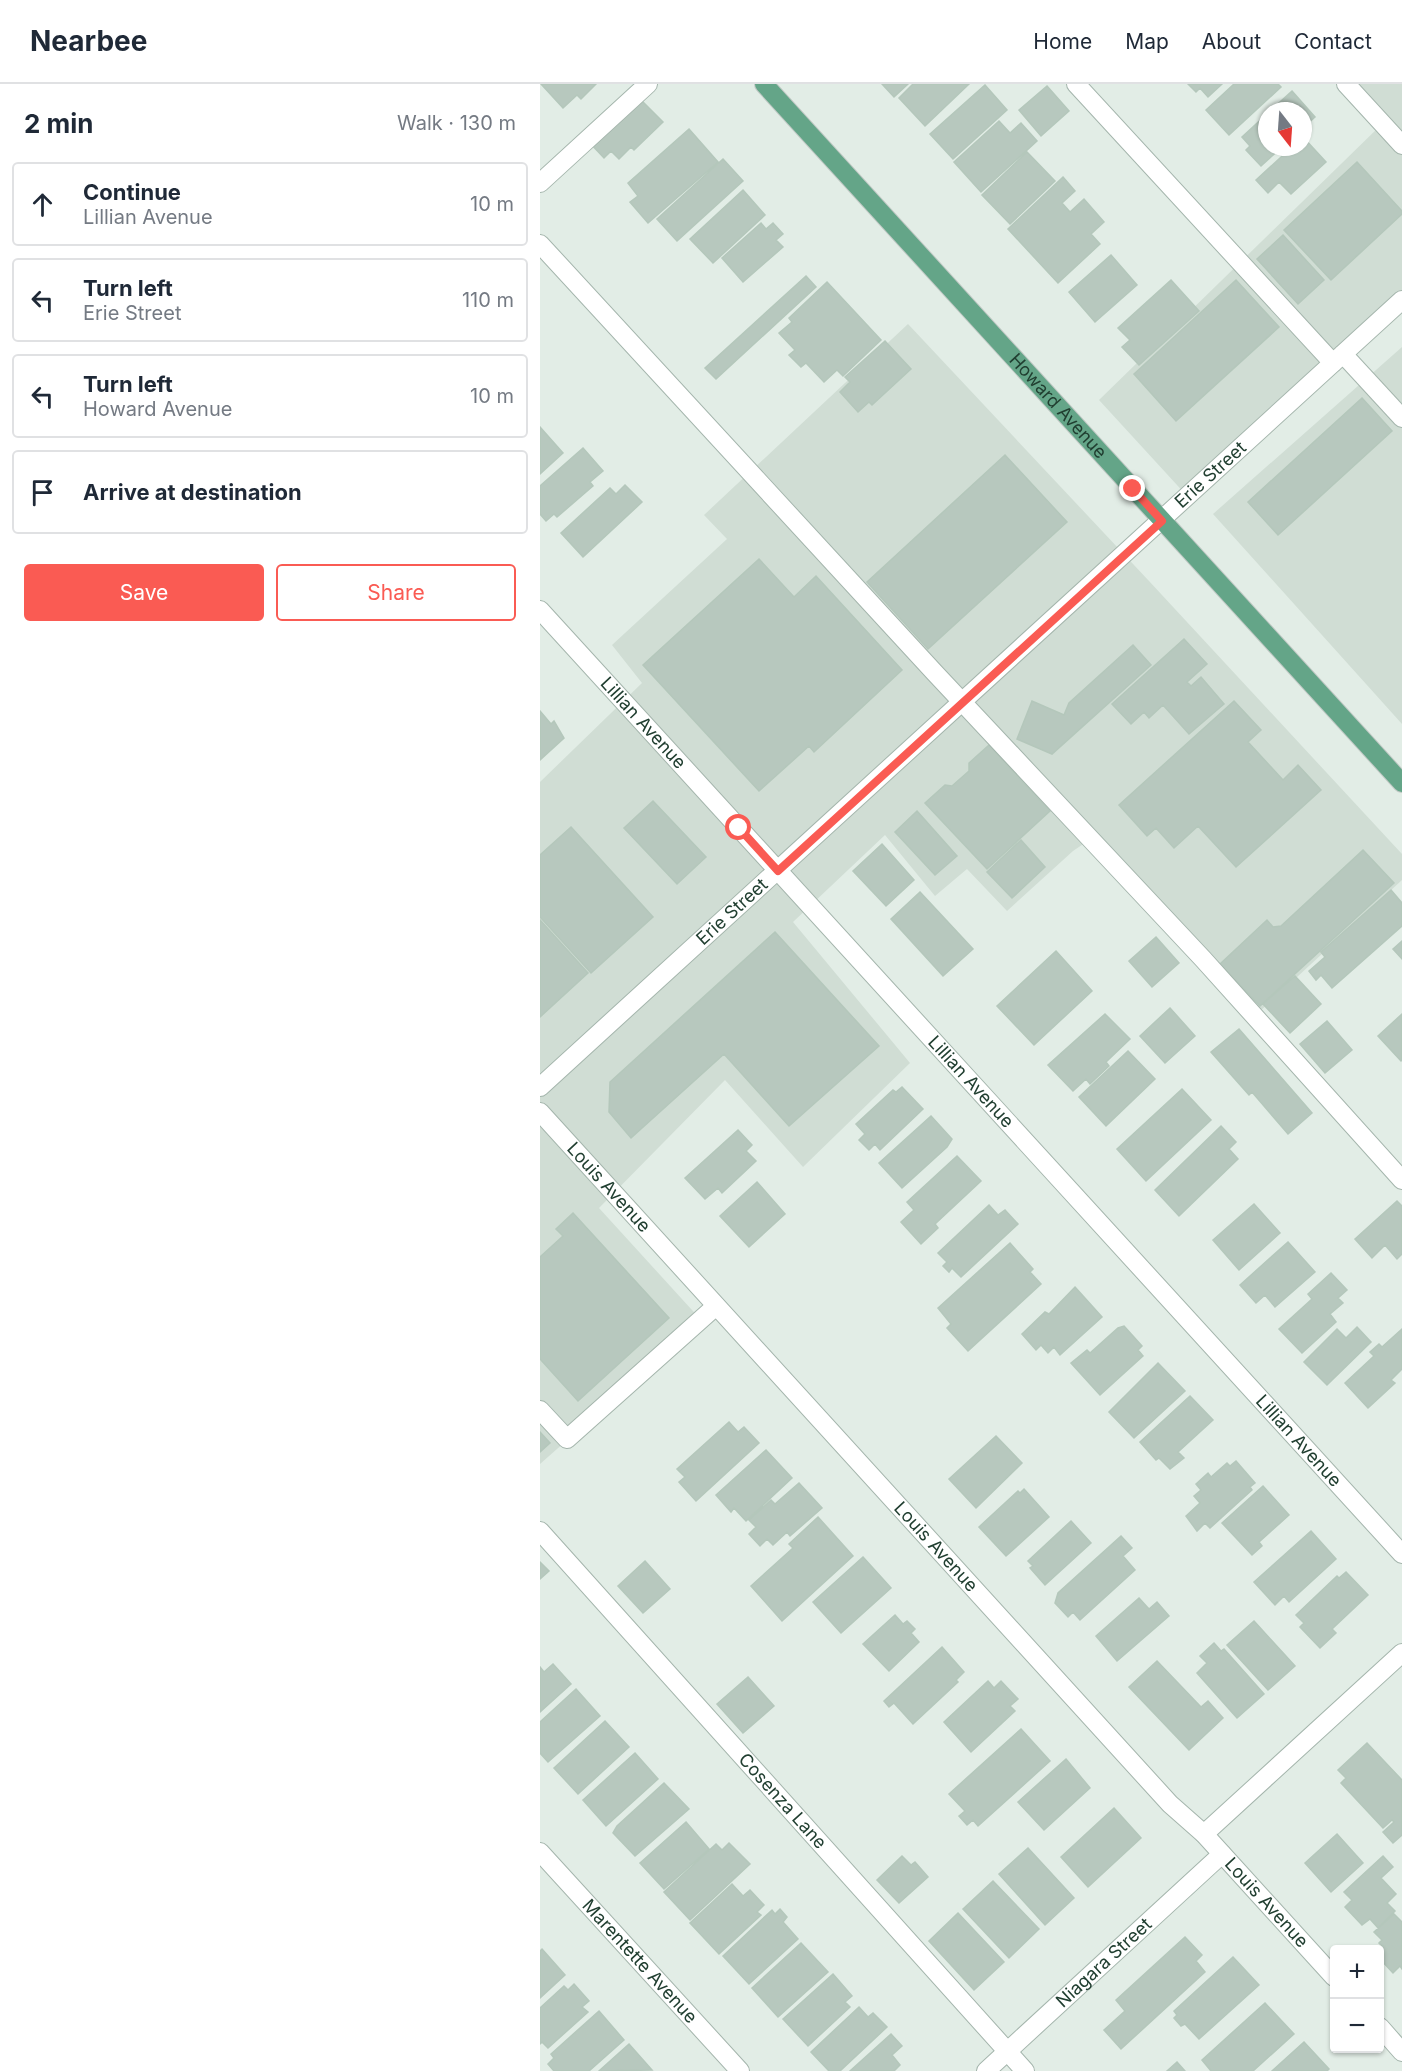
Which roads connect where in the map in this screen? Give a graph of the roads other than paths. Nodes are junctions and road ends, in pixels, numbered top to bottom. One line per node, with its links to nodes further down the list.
1 (648, 84): 6 (street)
2 (764, 84): 11 (main road, Howard Avenue)
3 (1076, 84): 9 (street)
4 (1346, 84): 5 (street)
5 (1402, 145)
6 (540, 183)
7 (540, 244): 13 (street)
8 (1402, 300): 9 (street, Erie Street)
9 (1338, 359): 10 (street); 11 (street, Erie Street)
10 (1402, 418)
11 (1162, 521): 13 (street, Erie Street); 14 (main road, Howard Avenue)
12 (540, 610): 15 (street, Lillian Avenue)
13 (962, 703): 15 (street, Erie Street); 18 (street)
14 (1402, 783)
15 (778, 871): 16 (street, Erie Street); 22 (street, Lillian Avenue)
16 (540, 1087)
17 (540, 1112): 19 (street, Louis Avenue)
18 (1402, 1180)
19 (716, 1306): 20 (street); 24 (street, Louis Avenue)
20 (540, 1410)
21 (540, 1531): 29 (street, Cosenza Lane)
22 (1402, 1554)
23 (1402, 1653): 24 (street)
24 (1204, 1834): 26 (street, Louis Avenue)
25 (540, 1852): 31 (street, Marentette Avenue)
26 (1222, 1854): 27 (street, Louis Avenue); 29 (street, Niagara Street)
27 (1330, 1972)
28 (1384, 2032): 30 (street)
29 (1007, 2052): 32 (street, Niagara Street); 33 (street, Cosenza Lane)
30 (1402, 2052)
31 (740, 2071)
32 (986, 2071)
33 (1025, 2071)

